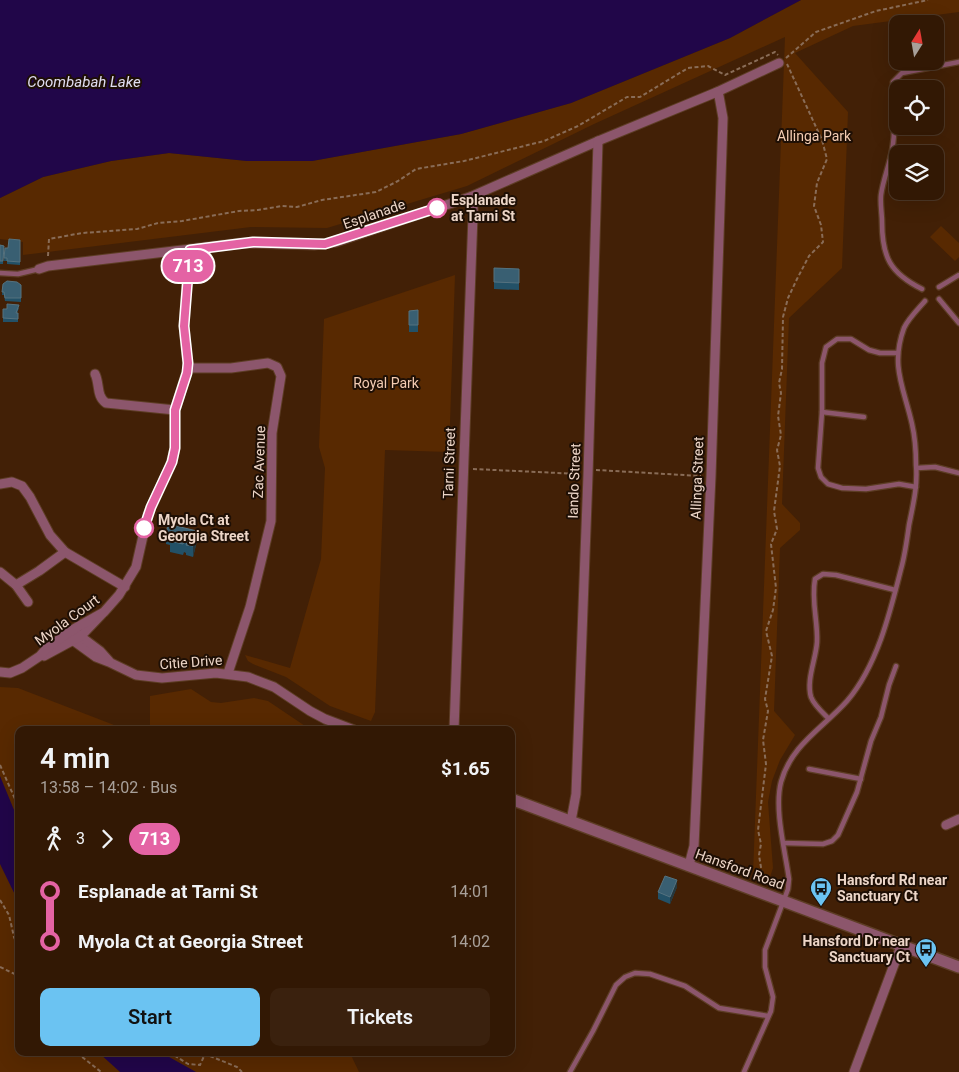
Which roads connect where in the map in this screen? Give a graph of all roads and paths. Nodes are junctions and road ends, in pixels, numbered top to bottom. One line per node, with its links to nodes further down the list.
1 (928, 0): 2 (path)
2 (782, 61): 4 (street, Esplanade); 8 (path); 52 (path)
3 (959, 62): 12 (lane)
4 (716, 92): 5 (street, Esplanade); 26 (street, Allinga Street)
5 (598, 140): 6 (street, Esplanade); 24 (street, Iando Street)
6 (470, 197): 7 (street, Esplanade); 23 (street, Tarni Street)
7 (190, 250): 8 (street, Esplanade); 17 (street, Myola Court)
8 (44, 267): 9 (lane)
9 (0, 273)
10 (959, 275): 11 (lane)
11 (939, 287)
12 (922, 289)
13 (939, 299): 15 (lane)
14 (925, 301): 16 (lane)
15 (959, 323)
16 (898, 353): 20 (lane); 22 (lane)
17 (188, 368): 19 (street, Myola Court); 38 (street, Zac Avenue)
18 (95, 374): 19 (street)
19 (175, 410): 32 (street, Myola Court)
20 (822, 412): 21 (lane); 28 (lane)
21 (864, 417)
22 (917, 468): 25 (lane); 28 (lane)
23 (463, 469): 24 (path); 41 (street, Tarni Street)
24 (588, 472): 26 (path); 48 (street, Iando Street)
25 (959, 473)
26 (711, 476): 51 (street, Allinga Street)
27 (0, 484): 29 (street)
28 (916, 486): 33 (lane)
29 (65, 552): 31 (street); 32 (street)
30 (0, 572): 31 (street)
31 (16, 585): 34 (street)
32 (125, 587): 35 (street, Myola Court)
33 (895, 590): 39 (lane); 39 (lane)
34 (28, 602)
35 (74, 635): 37 (street, Myola Court); 38 (street, Citie Drive)
36 (896, 666): 44 (lane)
37 (0, 672)
38 (228, 673): 40 (street, Citie Drive)
39 (828, 718): 50 (lane)
40 (343, 726)
41 (454, 726)
42 (0, 765): 45 (path)
43 (809, 769): 44 (lane)
44 (861, 779): 50 (lane)
45 (15, 799)
46 (515, 800): 48 (street, Hansford Road)
47 (959, 819): 49 (street)
48 (570, 821): 51 (street, Hansford Road)
49 (946, 825)
50 (784, 843): 52 (lane)
51 (689, 866): 54 (street, Hansford Road)
52 (788, 889): 54 (lane)
53 (0, 900): 55 (path)
54 (784, 901): 56 (street, Hansford Road); 60 (lane)
55 (15, 939)
56 (901, 946): 58 (street, Hansford Road); 69 (street)
57 (0, 967): 59 (path)
58 (959, 967)
59 (15, 974)
60 (768, 1016): 67 (lane); 68 (lane)
61 (81, 1056): 65 (path)
62 (175, 1056): 63 (path)
63 (204, 1056)
64 (212, 1056): 66 (path)
65 (102, 1072)
66 (242, 1072)
67 (570, 1072)
68 (744, 1072)
69 (854, 1072)

